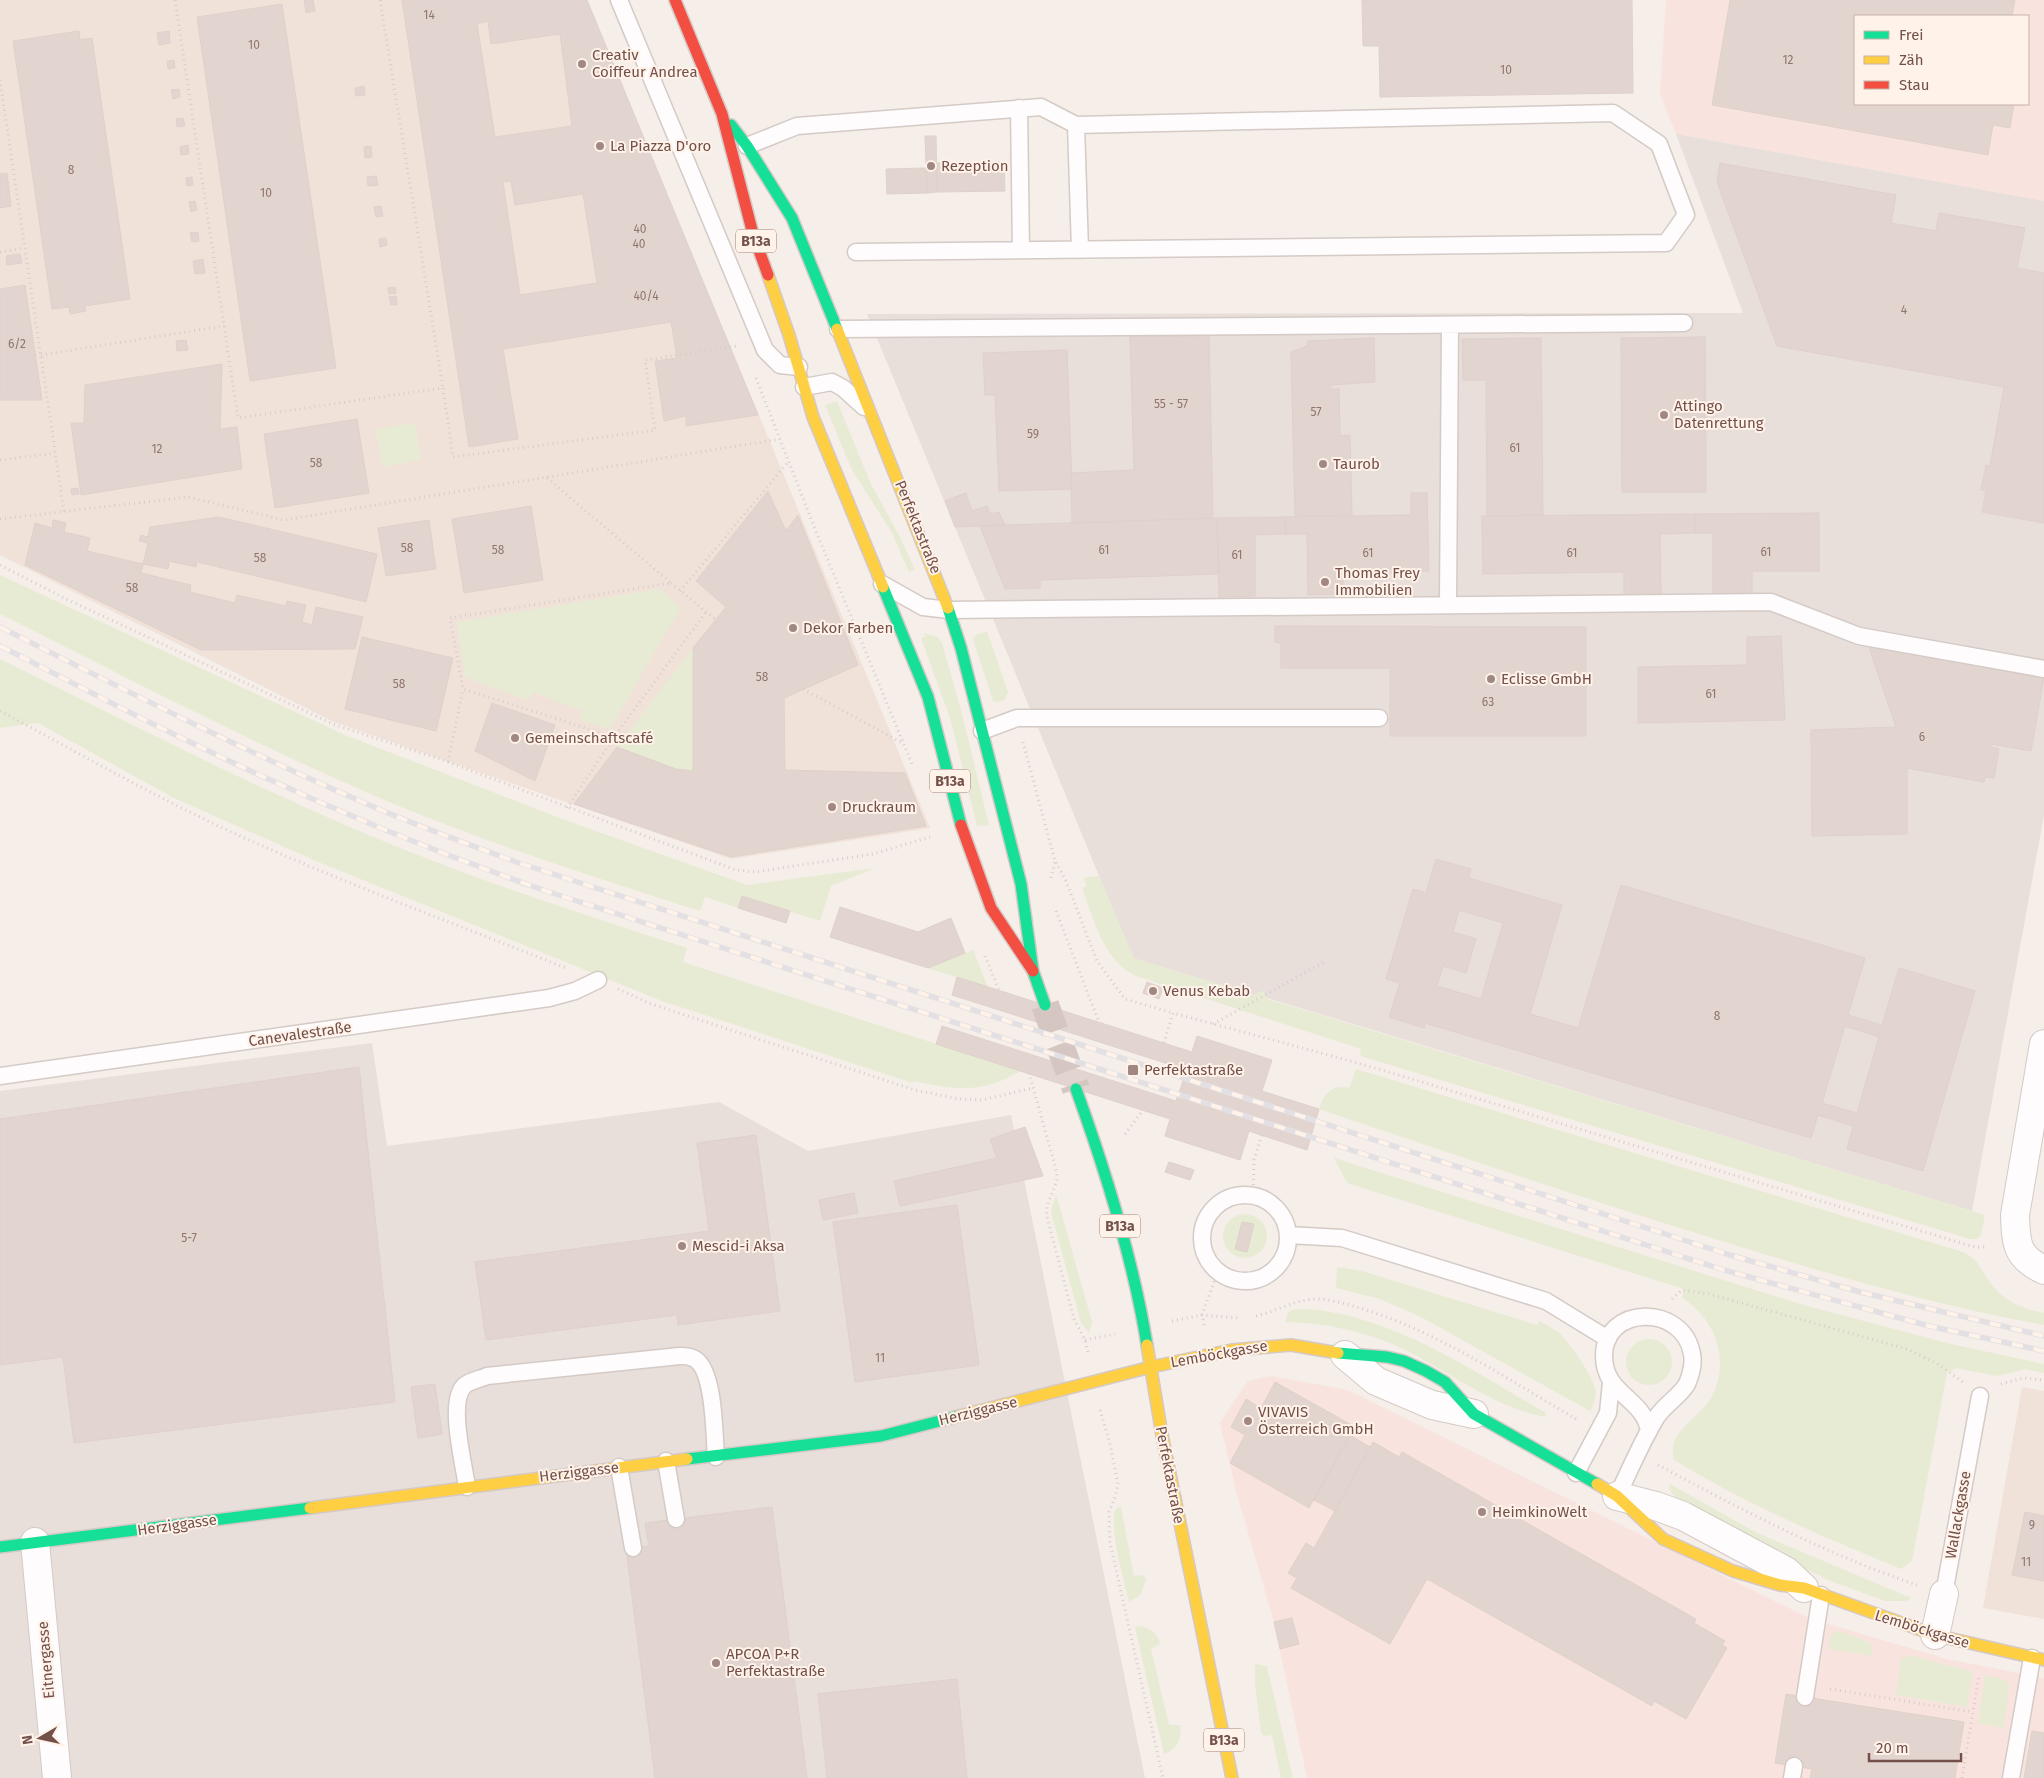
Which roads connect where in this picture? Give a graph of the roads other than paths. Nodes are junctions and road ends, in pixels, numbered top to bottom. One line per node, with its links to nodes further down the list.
1 (619, 0): 13 (lane)
2 (674, 0): 4 (main road, Perfektastraße / B13a)
3 (1018, 108): 5 (lane); 6 (lane); 7 (lane)
4 (722, 114): 6 (main road, Perfektastraße / B13a); 13 (main road, Perfektastraße / B13a)
5 (1076, 125): 8 (lane); 8 (lane)
6 (747, 146): 12 (main road, Perfektastraße / B13a)
7 (1021, 250): 8 (lane); 9 (lane)
8 (1080, 250)
9 (856, 252)
10 (1684, 323): 11 (lane)
11 (1450, 325): 12 (lane); 17 (lane)
12 (838, 329): 15 (main road, Perfektastraße / B13a)
13 (799, 366): 14 (main road, Perfektastraße / B13a)
14 (804, 387): 15 (lane); 16 (main road, Perfektastraße / B13a)
15 (873, 415): 18 (main road, Perfektastraße / B13a)
16 (882, 584): 18 (lane); 22 (main road, Perfektastraße / B13a)
17 (1448, 605): 18 (lane); 19 (lane)
18 (949, 610): 21 (main road, Perfektastraße / B13a)
19 (2044, 669)
20 (1379, 718): 21 (lane)
21 (982, 731): 22 (main road, Perfektastraße / B13a)
22 (1032, 971): 24 (main road, Perfektastraße / B13a)
23 (598, 980): 26 (lane, Canevalestraße)
24 (1045, 1005)
25 (2044, 1044): 29 (street)
26 (0, 1076)
27 (1076, 1089): 32 (main road, Perfektastraße / B13a)
28 (1288, 1235): 28 (lane); 30 (lane)
29 (2044, 1270)
30 (1608, 1339): 33 (lane); 36 (lane)
31 (1346, 1355): 32 (main road, Lemböckgasse); 35 (street, Lemböckgasse)
32 (1151, 1366): 37 (main road, Herziggasse); 53 (main road, Perfektastraße / B13a)
33 (1611, 1382): 36 (lane); 40 (lane)
34 (1980, 1396): 48 (lane, Wallackgasse)
35 (1474, 1414): 40 (main road, Lemböckgasse)
36 (1650, 1430): 42 (lane)
37 (716, 1457): 38 (main road, Herziggasse); 41 (lane)
38 (666, 1461): 39 (main road, Herziggasse); 43 (lane)
39 (620, 1467): 41 (main road, Herziggasse); 46 (lane)
40 (1576, 1473): 42 (main road, Lemböckgasse)
41 (467, 1487): 44 (main road, Herziggasse)
42 (1617, 1496): 47 (street, Lemböckgasse)
43 (676, 1519)
44 (35, 1542): 45 (main road, Herziggasse); 52 (street, Eitnergasse)
45 (0, 1547)
46 (633, 1548)
47 (1812, 1591): 49 (main road, Lemböckgasse); 51 (lane)
48 (1944, 1594): 49 (street, Wallackgasse)
49 (1935, 1635): 50 (main road, Lemböckgasse)
50 (2038, 1659): 54 (lane)
51 (1806, 1691)
52 (57, 1778)
53 (1232, 1778)
54 (2011, 1778)

